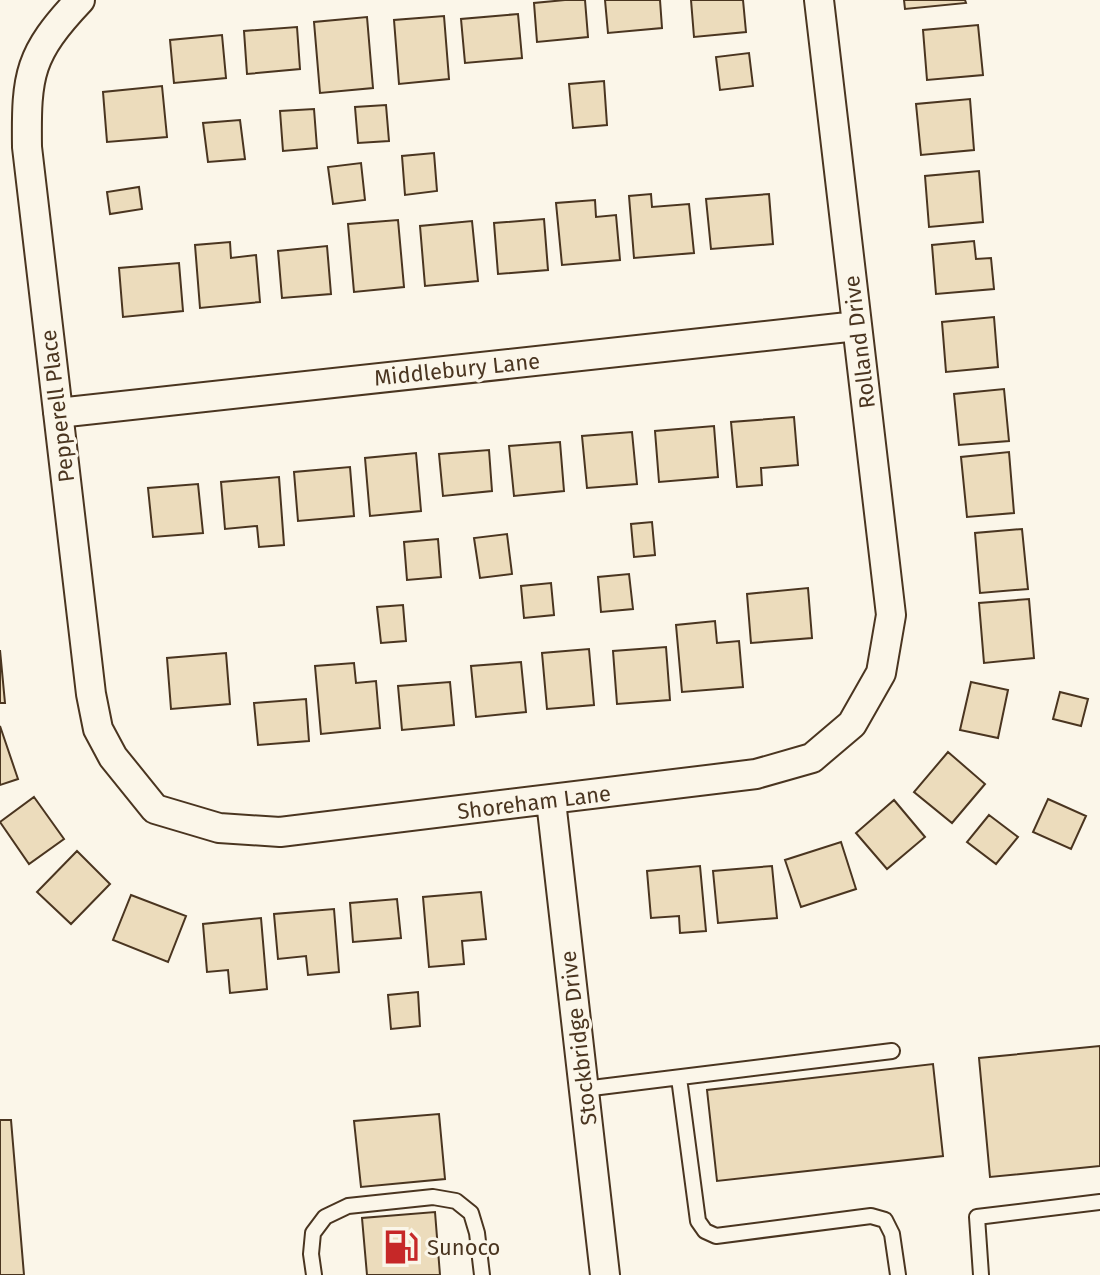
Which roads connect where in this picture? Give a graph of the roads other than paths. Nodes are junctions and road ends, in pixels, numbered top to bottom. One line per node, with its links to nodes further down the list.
1 (80, 0): 4 (street, Pepperell Place)
2 (819, 0): 3 (street, Rolland Drive)
3 (857, 326): 4 (street, Middlebury Lane); 5 (street, Rolland Drive)
4 (58, 413): 7 (street, Pepperell Place)
5 (876, 682): 6 (street, Shoreham Lane)
6 (551, 801): 7 (street, Shoreham Lane); 10 (street, Stockbridge Drive)
7 (155, 809)
8 (892, 1051): 9 (lane)
9 (679, 1078): 10 (lane); 15 (lane)
10 (584, 1089): 14 (street, Stockbridge Drive)
11 (1100, 1202): 16 (lane)
12 (314, 1275): 13 (lane)
13 (482, 1275)
14 (605, 1275)
15 (898, 1275)
16 (981, 1275)

